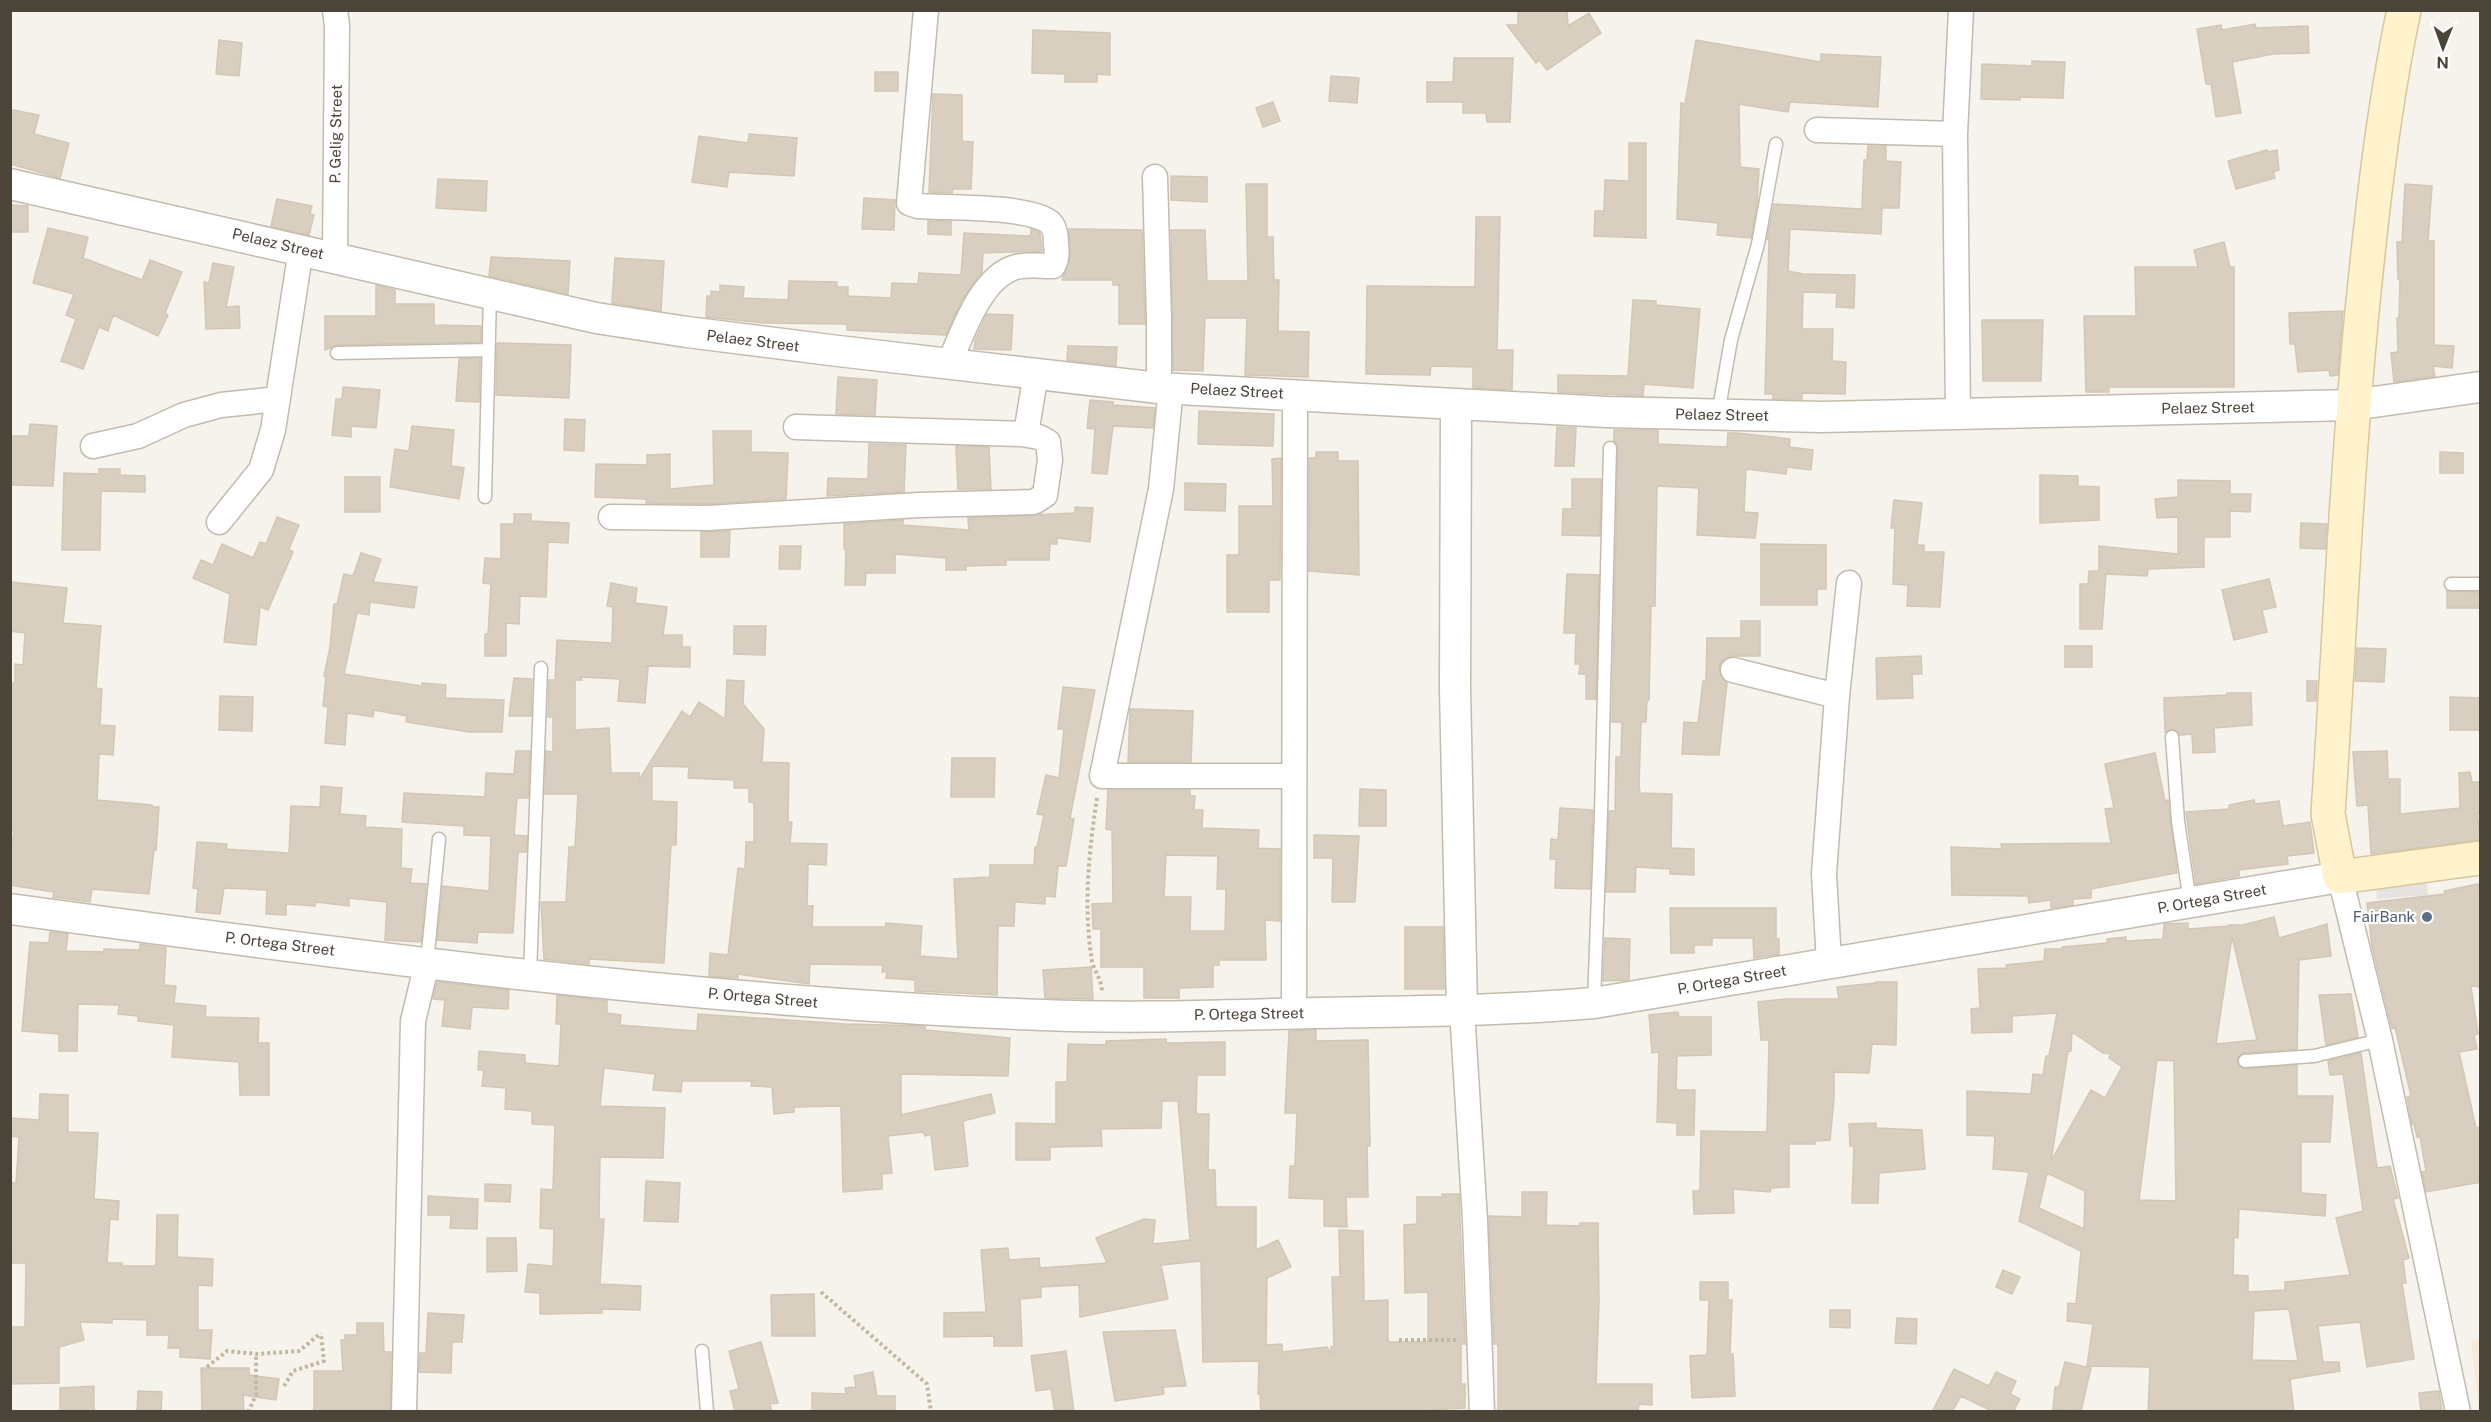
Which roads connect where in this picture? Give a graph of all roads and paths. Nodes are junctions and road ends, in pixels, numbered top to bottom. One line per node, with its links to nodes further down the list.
1 (334, 10): 11 (street, P. Gelig Street)
2 (926, 10): 15 (street)
3 (1961, 10): 6 (street)
4 (2404, 10): 22 (main road)
5 (1817, 130): 6 (street)
6 (1955, 134): 23 (street)
7 (1776, 144): 24 (lane)
8 (1155, 177): 18 (street)
9 (10, 184): 10 (street, Pelaez Street)
10 (301, 249): 11 (street, Pelaez Street); 20 (street)
11 (334, 257): 12 (street, Pelaez Street)
12 (490, 293): 13 (lane); 15 (street, Pelaez Street)
13 (488, 350): 14 (lane); 29 (lane)
14 (337, 354)
15 (949, 364): 16 (street, Pelaez Street)
16 (1036, 373): 18 (street, Pelaez Street); 26 (street)
17 (2481, 387): 22 (street, Pelaez Street)
18 (1165, 388): 19 (street, Pelaez Street); 39 (street)
19 (1295, 394): 21 (street, Pelaez Street); 40 (street)
20 (278, 399): 27 (street); 31 (street)
21 (1456, 404): 24 (street, Pelaez Street); 50 (street)
22 (2353, 405): 23 (street, Pelaez Street); 43 (main road)
23 (1958, 414): 24 (street, Pelaez Street)
24 (1718, 415)
25 (796, 427): 26 (street)
26 (1026, 434): 30 (street)
27 (93, 446)
28 (1610, 448): 49 (lane)
29 (485, 496)
30 (611, 517)
31 (219, 522)
32 (1849, 583): 37 (street)
33 (2451, 584): 34 (lane)
34 (2481, 584)
35 (541, 668): 48 (lane)
36 (1733, 670): 37 (street)
37 (1837, 696): 47 (street)
38 (2172, 737): 44 (lane)
39 (1102, 776): 40 (street); 52 (path)
40 (1293, 776): 51 (street)
41 (439, 839): 46 (lane)
42 (2481, 858): 43 (main road, P. Ortega Street)
43 (2340, 877): 44 (street, P. Ortega Street); 53 (street)
44 (2190, 903): 47 (street, P. Ortega Street)
45 (10, 909): 46 (street, P. Ortega Street)
46 (427, 963): 48 (street, P. Ortega Street); 63 (street)
47 (1829, 963): 49 (street, P. Ortega Street)
48 (530, 977): 52 (street, P. Ortega Street)
49 (1594, 1003): 50 (street, P. Ortega Street)
50 (1461, 1010): 51 (street, P. Ortega Street); 57 (street)
51 (1294, 1013): 52 (street, P. Ortega Street)
52 (1102, 1016)
53 (2380, 1040): 54 (lane); 67 (street)
54 (2245, 1061)
55 (821, 1292): 65 (path)
56 (1399, 1340): 57 (path)
57 (1480, 1340): 66 (street)
58 (702, 1351): 64 (lane)
59 (256, 1354): 60 (path); 61 (path); 62 (path)
60 (207, 1367)
61 (284, 1386)
62 (248, 1412)
63 (404, 1412)
64 (707, 1412)
65 (931, 1412)
66 (1482, 1412)
67 (2458, 1412)

